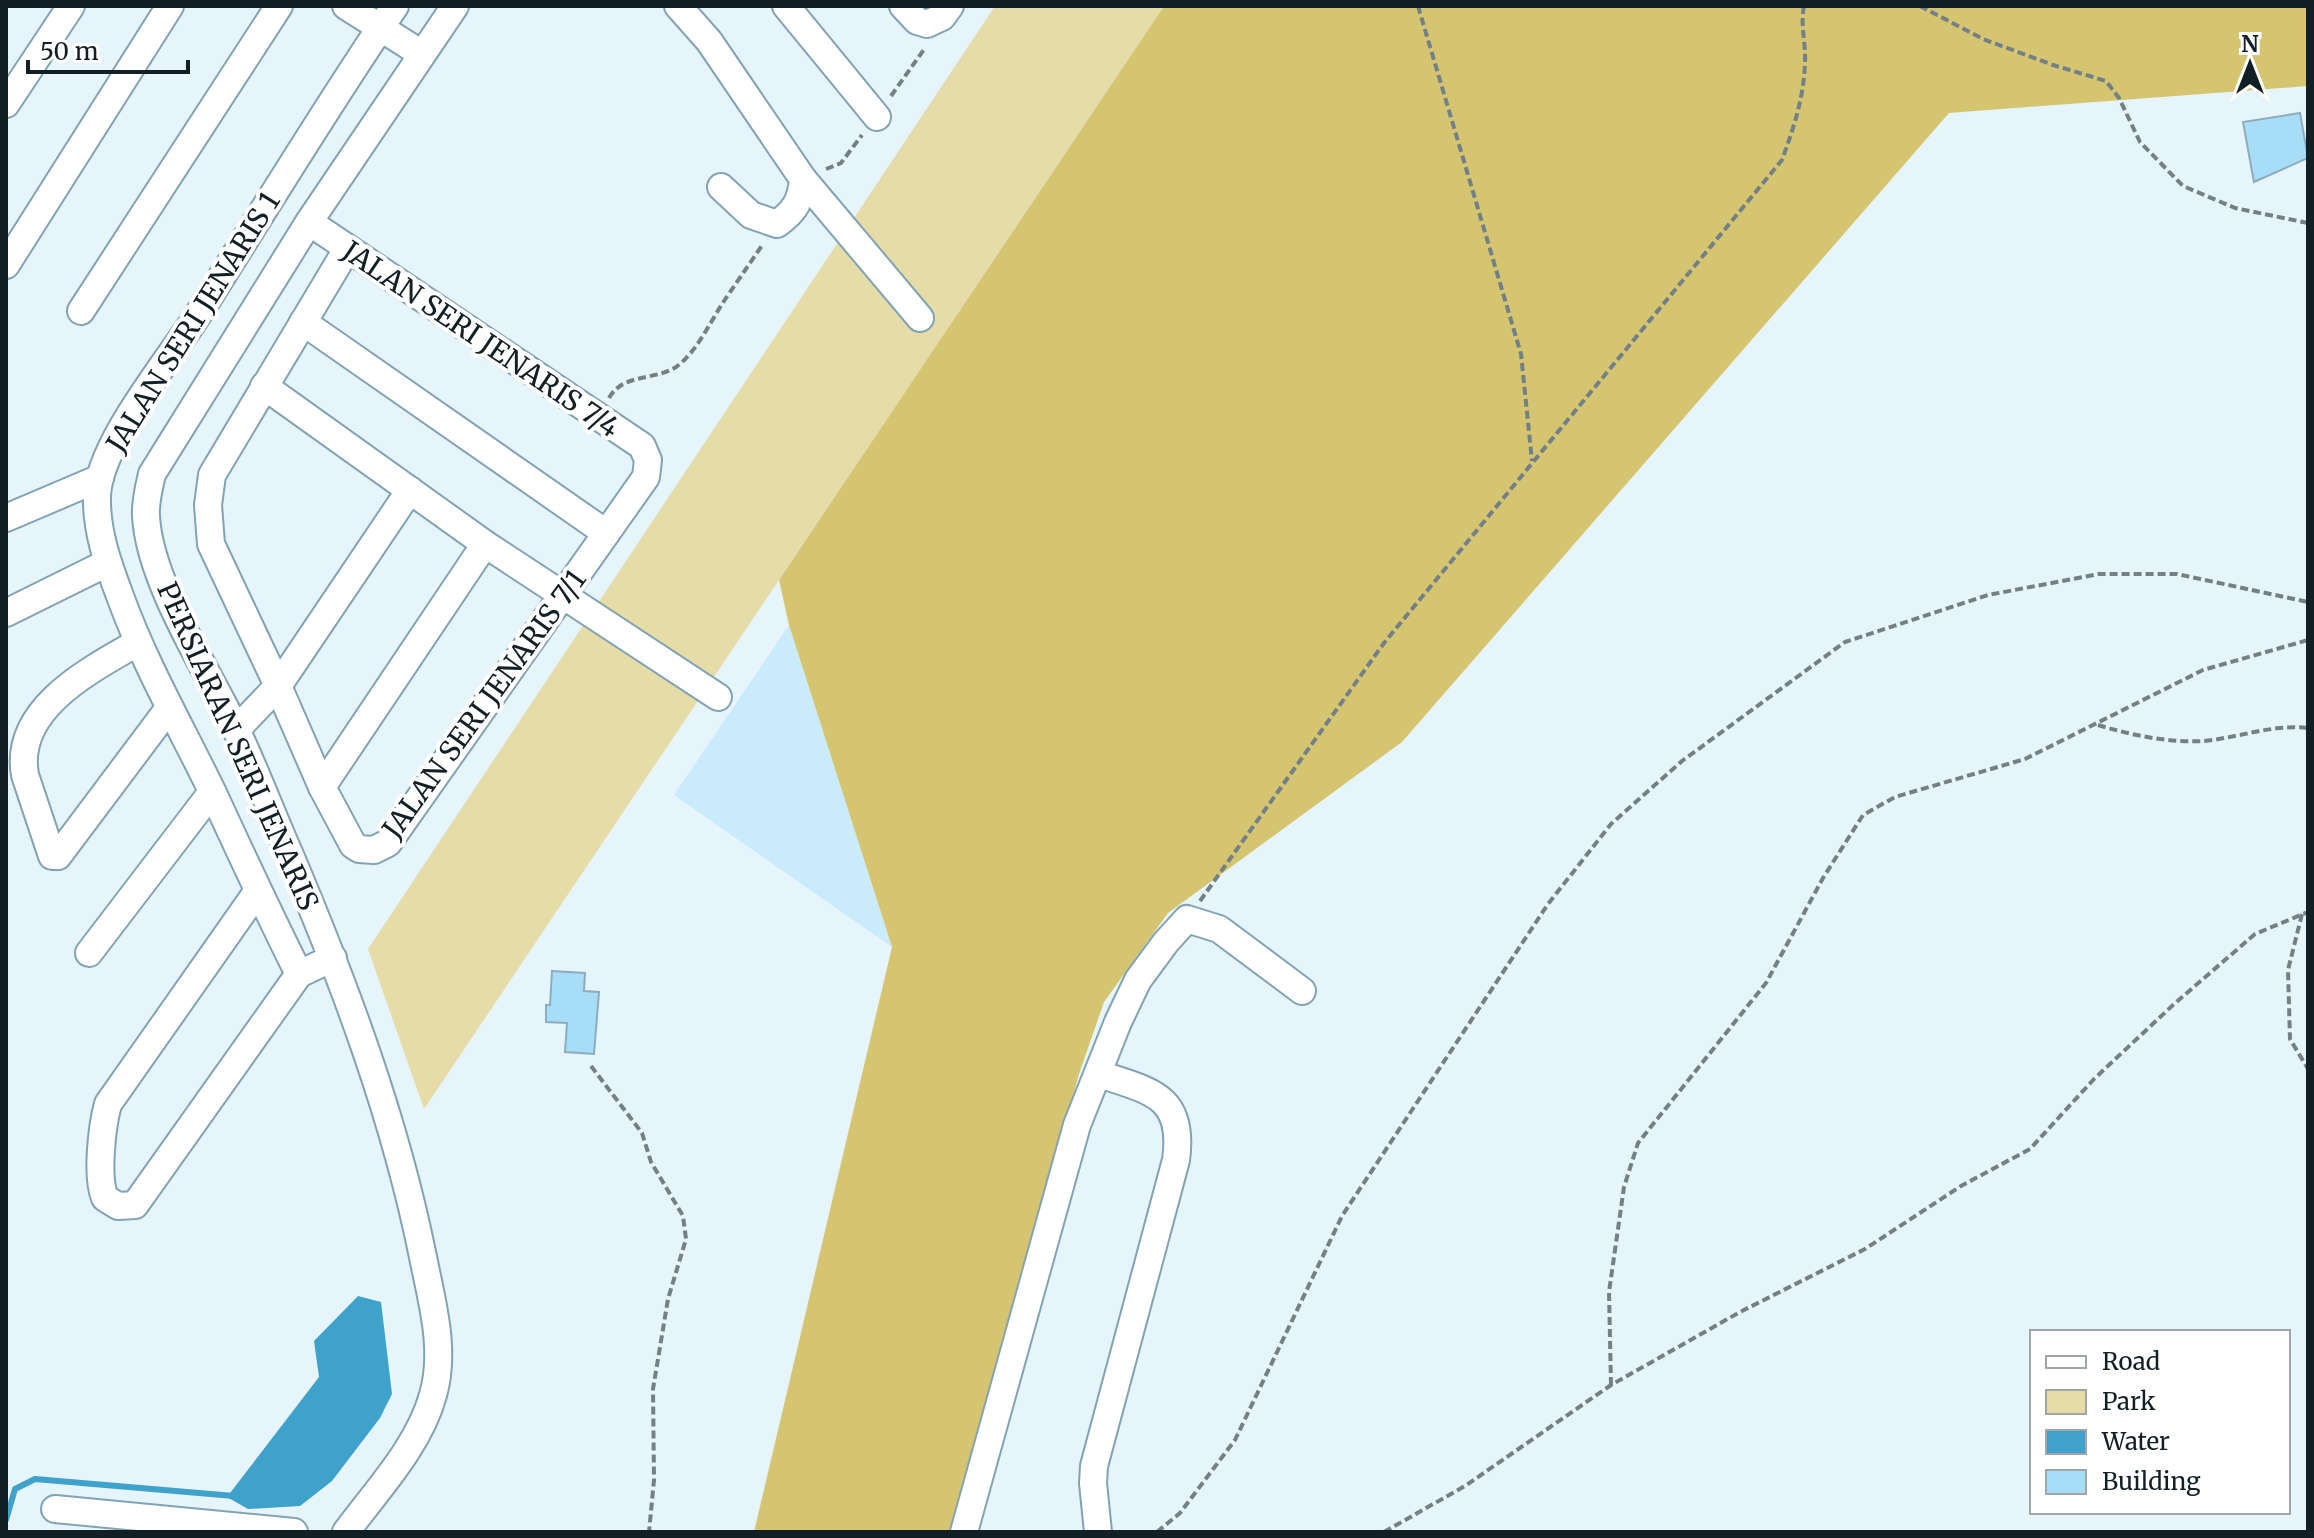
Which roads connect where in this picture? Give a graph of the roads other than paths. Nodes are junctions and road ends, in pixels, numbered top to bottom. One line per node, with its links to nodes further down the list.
1 (71, 6): 12 (street)
2 (170, 6): 18 (street)
3 (279, 6): 19 (street)
4 (346, 6): 10 (street)
5 (455, 6): 11 (street, PERSIARAN SERI JENARIS)
6 (678, 6): 14 (street)
7 (786, 6): 13 (street)
8 (903, 6): 9 (street)
9 (950, 6)
10 (387, 17): 11 (street); 22 (street, JALAN SERI JENARIS 1)
11 (422, 54): 16 (street, PERSIARAN SERI JENARIS)
12 (6, 104)
13 (877, 117)
14 (803, 179): 15 (street); 20 (street)
15 (721, 187)
16 (309, 222): 17 (street, JALAN SERI JENARIS 7/4); 23 (street, PERSIARAN SERI JENARIS)
17 (347, 249): 21 (street, JALAN SERI JENARIS 7/1); 25 (street, JALAN SERI JENARIS 7/4)
18 (6, 265)
19 (81, 311)
20 (920, 318)
21 (303, 322): 24 (street, JALAN SERI JENARIS 7/1); 29 (street)
22 (178, 346): 23 (street); 26 (street, JALAN SERI JENARIS 1)
23 (214, 373): 38 (street, PERSIARAN SERI JENARIS)
24 (264, 386): 27 (street); 35 (street, JALAN SERI JENARIS 7/1)
25 (648, 460): 29 (street, JALAN SERI JENARIS 7/1)
26 (100, 478): 28 (street); 31 (street, JALAN SERI JENARIS 1)
27 (410, 490): 30 (street); 35 (street)
28 (6, 518)
29 (606, 533): 32 (street, JALAN SERI JENARIS 7/1)
30 (485, 544): 32 (street); 39 (street)
31 (107, 563): 33 (street); 34 (street, JALAN SERI JENARIS 1)
32 (563, 593): 36 (street); 39 (street, JALAN SERI JENARIS 7/1)
33 (6, 613)
34 (137, 643): 37 (street, JALAN SERI JENARIS 1); 37 (street)
35 (278, 686): 38 (street); 39 (street, JALAN SERI JENARIS 7/1)
36 (718, 697)
37 (169, 708): 40 (street, JALAN SERI JENARIS 1)
38 (236, 730): 43 (street, PERSIARAN SERI JENARIS)
39 (322, 787)
40 (212, 792): 41 (street, JALAN SERI JENARIS 1); 42 (street)
41 (257, 892): 44 (street, JALAN SERI JENARIS 1); 44 (street)
42 (89, 953)
43 (333, 958): 44 (street); 49 (street, PERSIARAN SERI JENARIS)
44 (299, 974)
45 (1302, 991): 46 (street)
46 (1099, 1074): 50 (street); 51 (street)
47 (55, 1509): 48 (street)
48 (294, 1532)
49 (346, 1532)
50 (964, 1532)
51 (1098, 1532)

